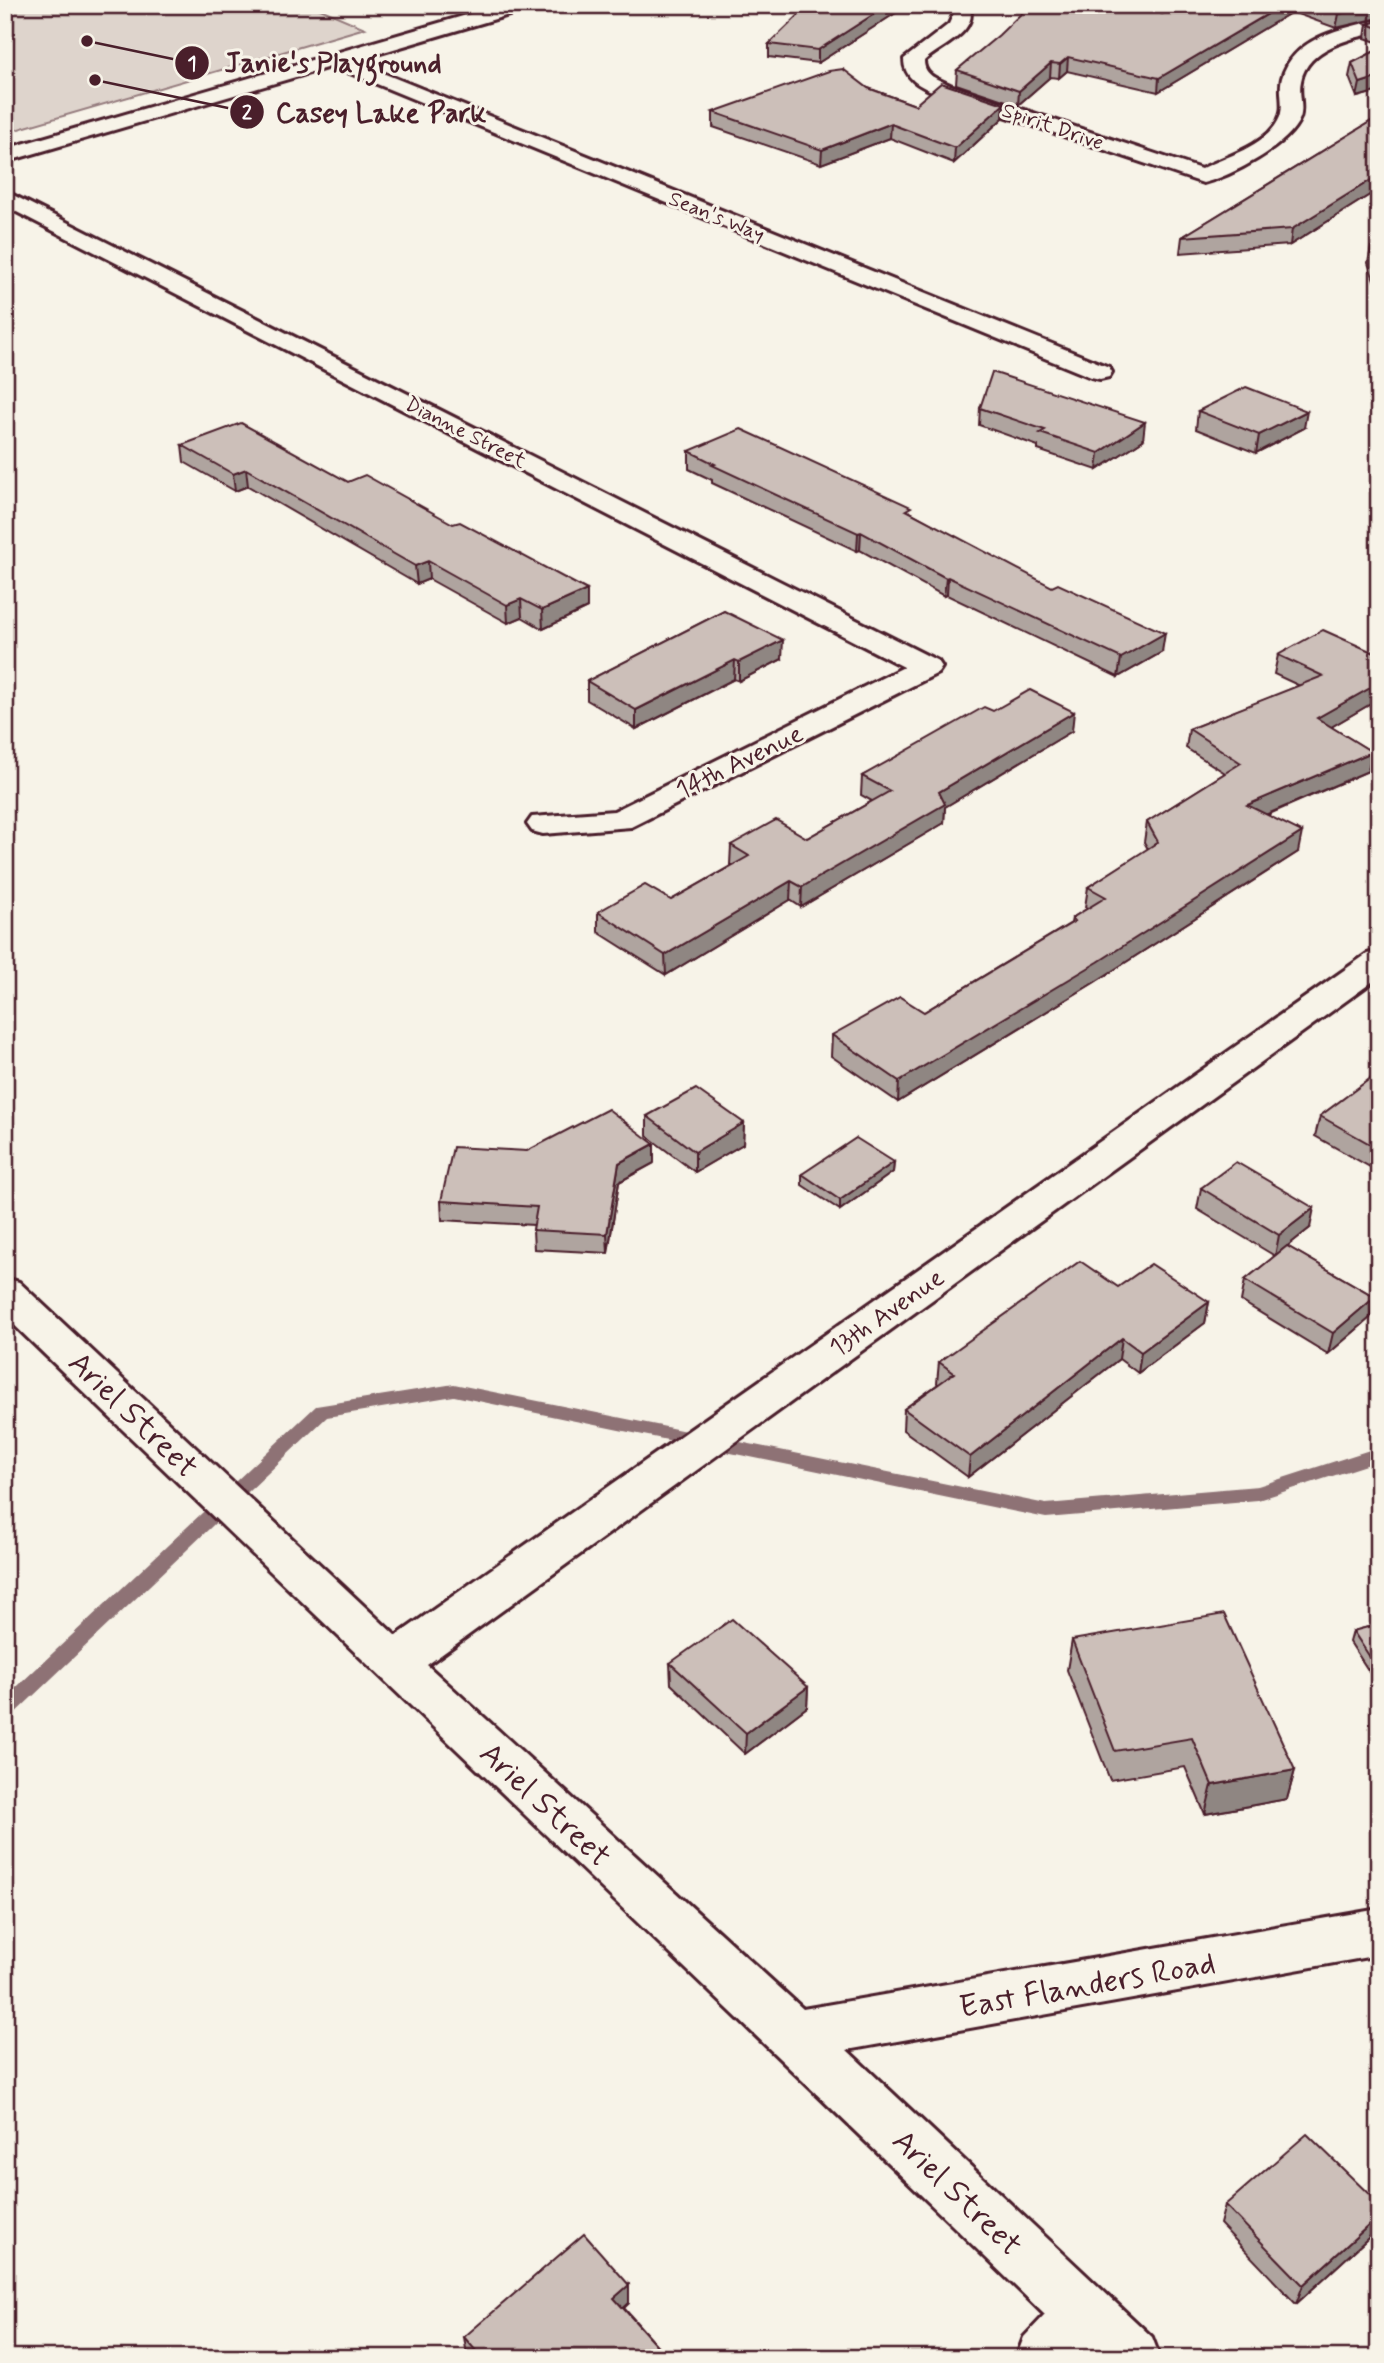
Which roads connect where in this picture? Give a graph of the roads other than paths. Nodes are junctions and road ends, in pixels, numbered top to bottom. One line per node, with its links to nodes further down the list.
1 (522, 5): 4 (street)
2 (960, 5): 3 (street, Spirit Drive)
3 (1379, 26)
4 (334, 60): 5 (street); 7 (street, Sean's Way)
5 (5, 156)
6 (5, 197): 8 (street, Dianne Street)
7 (1100, 372)
8 (927, 667): 9 (street, 14th Avenue)
9 (543, 824)
10 (1379, 961): 12 (street, 13th Avenue)
11 (5, 1292): 12 (street, Ariel Street)
12 (394, 1663): 14 (street, Ariel Street)
13 (1379, 1932): 14 (street, East Flanders Road)
14 (794, 2035): 15 (street, Ariel Street)
15 (1086, 2315): 16 (street); 17 (street, Ariel Street)
16 (1045, 2358)
17 (1131, 2358)

